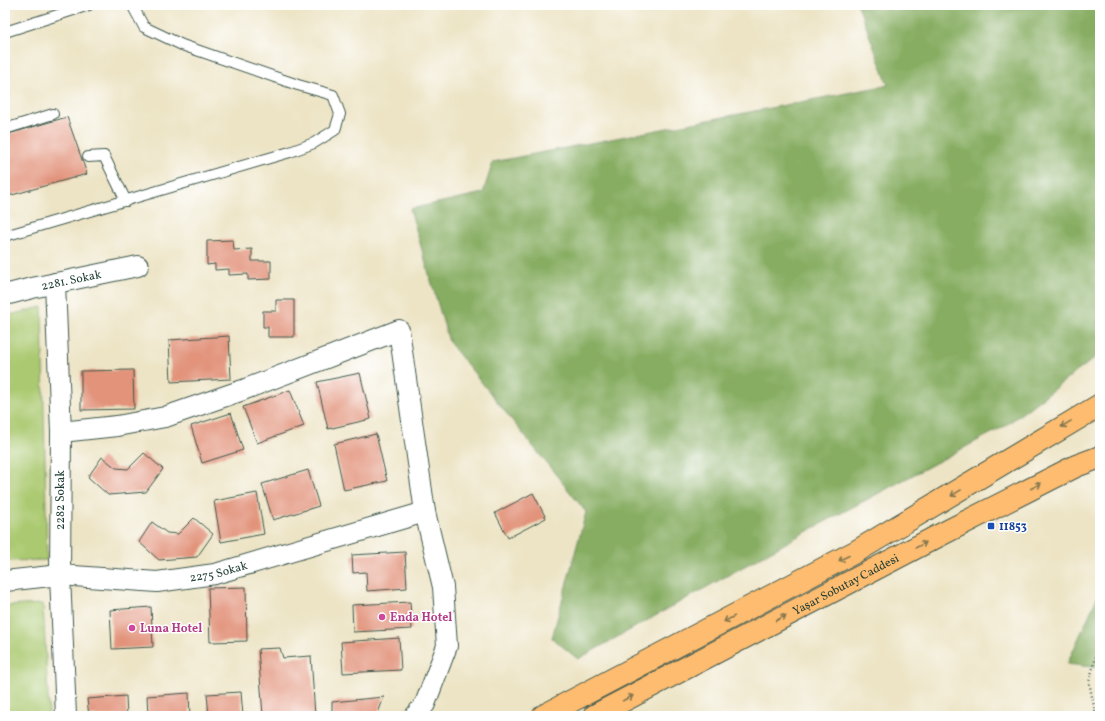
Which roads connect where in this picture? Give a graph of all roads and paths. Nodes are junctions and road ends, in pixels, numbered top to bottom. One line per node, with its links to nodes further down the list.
1 (89, 5): 3 (lane)
2 (132, 5): 7 (lane)
3 (5, 32)
4 (53, 114): 5 (lane)
5 (5, 129)
6 (88, 157): 7 (lane)
7 (126, 201): 8 (lane)
8 (5, 236)
9 (138, 266): 10 (street, 2281. Sokak)
10 (55, 283): 11 (street, 2281. Sokak); 13 (street, 2282 Sokak)
11 (5, 295)
12 (1100, 405): 21 (main road, one-way to 21)
13 (61, 432): 15 (street); 16 (street, 2282 Sokak)
14 (1100, 458): 22 (main road, Yaşar Sobutay Caddesi, one-way to 14)
15 (425, 512): 16 (street, 2275 Sokak); 20 (street)
16 (60, 575): 17 (street, 2275 Sokak); 19 (street, 2282 Sokak)
17 (5, 581)
18 (1100, 642): 23 (path)
19 (66, 716)
20 (415, 716)
21 (543, 716)
22 (594, 716)
23 (1096, 716)

